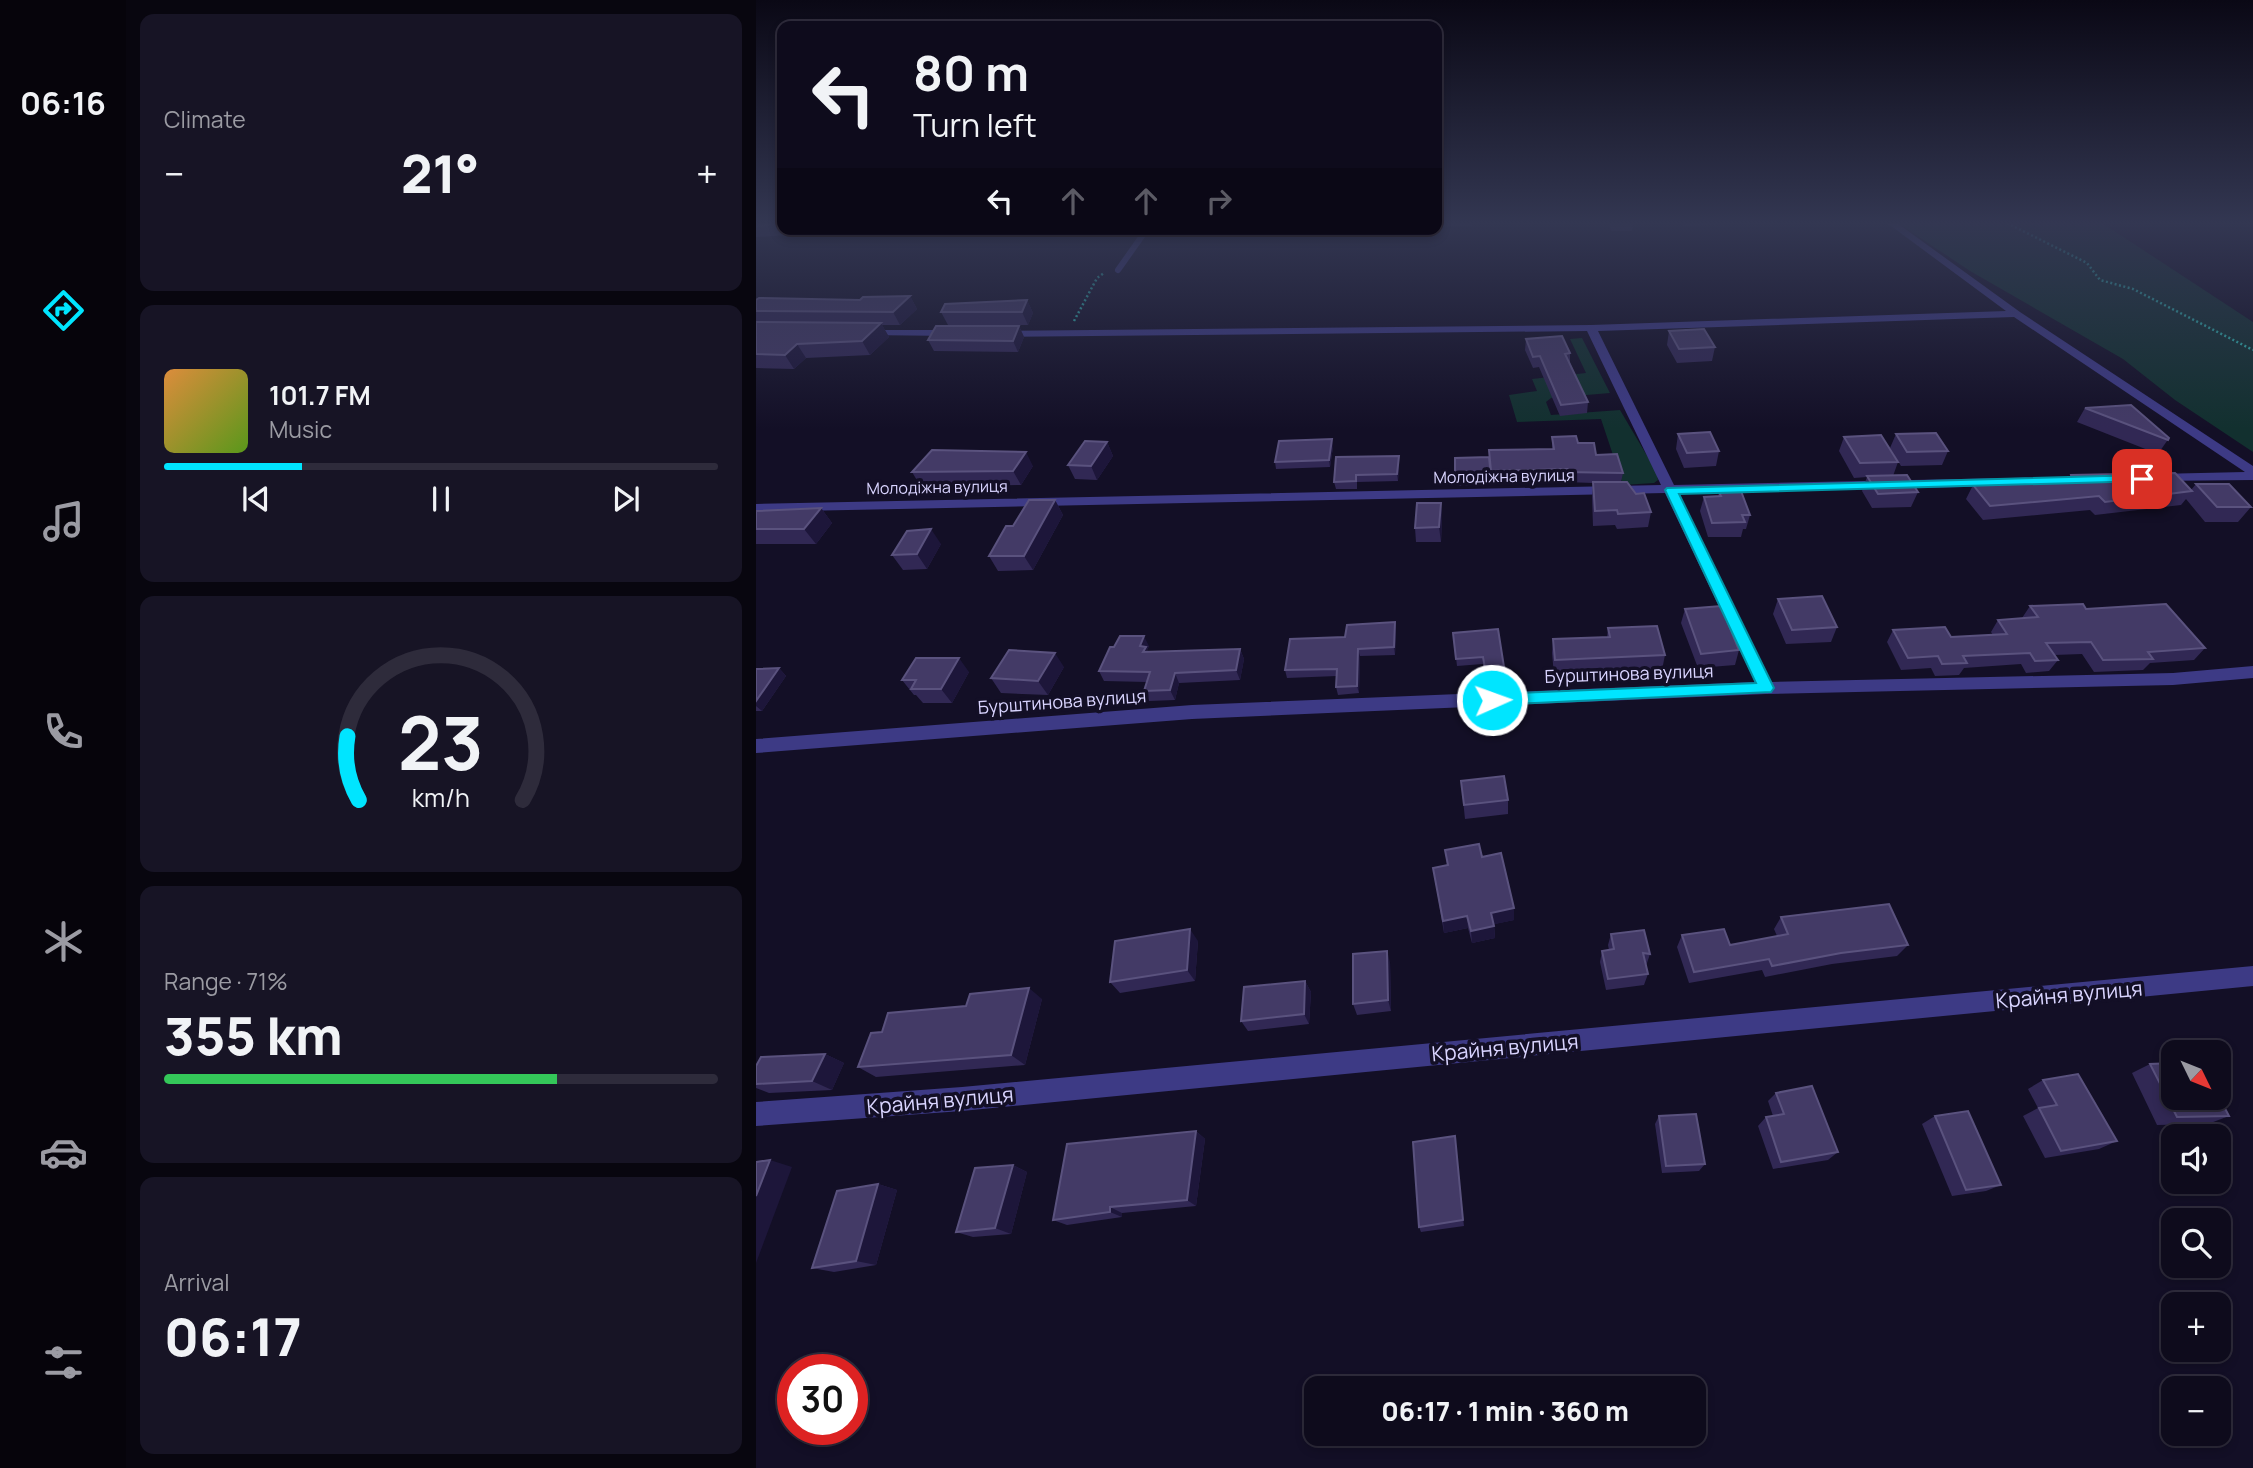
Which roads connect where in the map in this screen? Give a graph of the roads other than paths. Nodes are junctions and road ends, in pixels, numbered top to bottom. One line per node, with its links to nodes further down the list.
1 (1985, 292): 2 (street)
2 (2016, 314): 3 (street); 7 (street)
3 (1591, 328): 6 (street); 10 (street)
4 (851, 332): 5 (street)
5 (973, 333)
6 (986, 333)
7 (2253, 474): 8 (street)
8 (2142, 479)
9 (2073, 480): 10 (street, Молодіжна вулиця)
10 (1671, 490): 11 (street, Молодіжна вулиця); 13 (street)
11 (756, 508)
12 (2253, 672): 13 (street, Бурштинова вулиця)
13 (1766, 688): 14 (street, Бурштинова вулиця)
14 (756, 746)
15 (2253, 976): 16 (street, Крайня вулиця)
16 (756, 1114)

